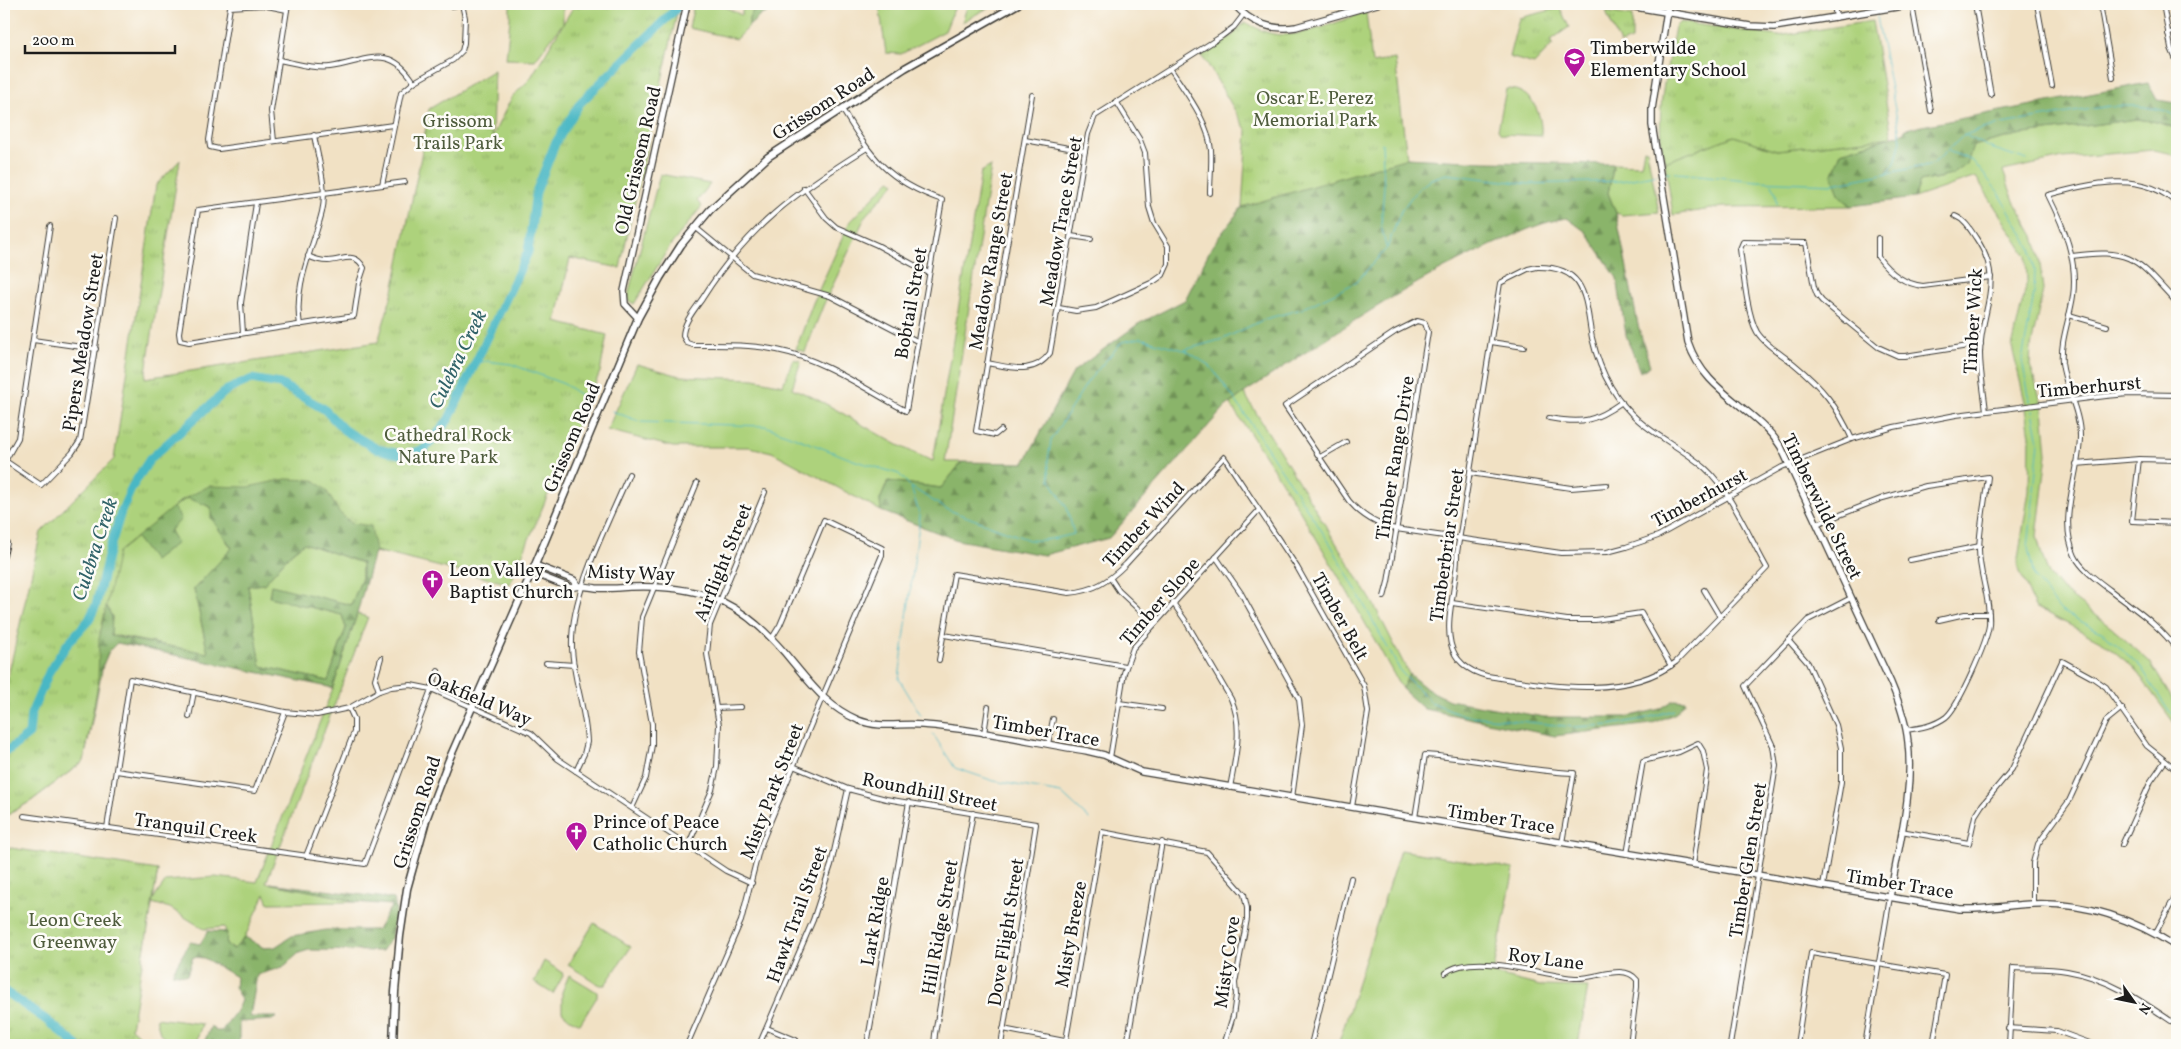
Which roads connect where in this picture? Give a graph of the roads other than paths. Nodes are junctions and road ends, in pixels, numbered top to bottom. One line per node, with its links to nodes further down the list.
1 (288, 4): 16 (street)
2 (425, 4): 3 (street)
3 (462, 4): 26 (street)
4 (687, 4): 61 (street, Old Grissom Road)
5 (1018, 4): 31 (main road, Grissom Road)
6 (1234, 4): 18 (street)
7 (1377, 4): 18 (street)
8 (1621, 4): 17 (street)
9 (1668, 4): 17 (street, Timberwilde Street)
10 (1834, 4): 19 (street)
11 (1913, 4): 19 (street); 32 (street)
12 (1975, 4): 29 (street)
13 (2037, 4): 27 (street)
14 (2100, 4): 25 (street)
15 (2163, 4): 21 (street)
16 (287, 10): 22 (street); 36 (street)
17 (1667, 12): 19 (street); 86 (street, Timberwilde Street)
18 (1244, 14): 24 (street, Meadow Trace Street)
19 (1836, 18)
20 (2177, 30): 21 (street)
21 (2168, 34): 23 (street)
22 (279, 60): 26 (street); 36 (street)
23 (2177, 62)
24 (1170, 68): 30 (street, Meadow Trace Street); 43 (street)
25 (2113, 78)
26 (414, 82): 33 (street)
27 (2052, 86)
28 (1032, 95): 35 (street, Meadow Range Street)
29 (1991, 95)
30 (1116, 102): 38 (street, Meadow Trace Street); 59 (street)
31 (842, 108): 37 (street); 49 (main road, Grissom Road)
32 (1931, 111)
33 (393, 124): 34 (street); 40 (street)
34 (314, 135): 36 (street); 42 (street)
35 (1025, 140): 38 (street); 72 (street, Meadow Range Street)
36 (274, 141)
37 (867, 148): 41 (street); 56 (street, Bobtail Street)
38 (1085, 151): 50 (street, Meadow Trace Street)
39 (405, 182): 40 (street)
40 (382, 185): 42 (street)
41 (804, 188): 55 (street); 56 (street)
42 (323, 193): 44 (street); 53 (street)
43 (1210, 193)
44 (256, 203): 65 (street); 65 (street)
45 (2177, 204): 54 (street)
46 (1955, 216): 57 (street, Timber Wick)
47 (116, 218): 71 (street, Pipers Meadow Street)
48 (50, 226): 66 (street)
49 (695, 227): 55 (street); 61 (main road, Grissom Road)
50 (1071, 236): 52 (street); 59 (street, Meadow Trace Street)
51 (1878, 238): 57 (street)
52 (1091, 239)
53 (308, 256): 63 (street); 63 (street)
54 (2072, 256): 58 (street); 60 (street)
55 (731, 258): 67 (street); 67 (street, Bobtail Street)
56 (929, 273): 67 (street, Bobtail Street)
57 (1991, 277): 69 (street, Timber Wick)
58 (2177, 303)
59 (1059, 308): 72 (street, Meadow Trace Street)
60 (2069, 315): 64 (street); 74 (street)
61 (638, 318): 104 (main road, Grissom Road)
62 (1425, 323): 82 (street, Timberhurst); 97 (street, Timber Range Drive)
63 (300, 325): 65 (street)
64 (2108, 326)
65 (243, 333)
66 (33, 340): 71 (street); 84 (street)
67 (917, 342)
68 (1491, 342): 70 (street); 75 (street, Timberbriar Street); 88 (street, Timberbriar Street)
69 (1981, 344): 76 (street, Timber Wick); 79 (street)
70 (1524, 347)
71 (96, 349): 84 (street, Pipers Meadow Street)
72 (987, 363): 78 (street, Meadow Range Street)
73 (2177, 395): 74 (street, Timberhurst)
74 (2073, 400): 76 (street, Timberhurst); 87 (street)
75 (1622, 402): 77 (street); 93 (street)
76 (1986, 411): 79 (street, Timberhurst)
77 (1549, 418)
78 (1002, 430)
79 (1852, 439): 86 (street, Timberhurst)
80 (1346, 442): 82 (street)
81 (1224, 457): 94 (street, Timber Belt); 106 (street, Timber Wind)
82 (1320, 457): 97 (street, Timberhurst)
83 (2138, 459): 85 (street); 87 (street); 95 (street)
84 (5, 460)
85 (2177, 460)
86 (1790, 464): 93 (street, Timberhurst); 96 (street, Timberwilde Street)
87 (2076, 464): 122 (street)
88 (1470, 473): 91 (street); 99 (street, Timberbriar Street)
89 (629, 474): 107 (street)
90 (697, 482): 108 (street)
91 (1607, 485)
92 (765, 492): 112 (street, Airflight Street)
93 (1728, 498): 99 (street, Timberhurst); 116 (street, Timberbriar Street)
94 (1259, 510): 102 (street, Timber Slope); 159 (street, Timber Belt)
95 (2177, 523)
96 (1818, 524): 100 (street); 111 (street, Timberwilde Street)
97 (1396, 528): 99 (street, Timberhurst); 110 (street, Timber Range Drive)
98 (4, 536): 101 (street)
99 (1460, 538): 114 (street, Timberbriar Street)
100 (1980, 546): 103 (street); 115 (street)
101 (4, 556)
102 (1216, 557): 113 (street, Timber Slope); 156 (street)
103 (1910, 560)
104 (534, 564): 105 (main road, Grissom Road); 107 (street, Misty Way)
105 (531, 572): 107 (street, Misty Way); 135 (main road, Grissom Road)
106 (1110, 579): 118 (street); 119 (street, Timber Wind)
107 (580, 586): 108 (street, Misty Way); 126 (street)
108 (653, 586): 112 (street, Misty Way); 158 (street)
109 (1704, 590): 116 (street)
110 (1384, 597)
111 (1851, 598): 121 (street); 145 (street, Timberwilde Street)
112 (720, 600): 120 (street, Misty Way); 139 (street, Airflight Street)
113 (1173, 603): 118 (street, Timber Slope); 154 (street)
114 (1452, 603): 128 (street); 128 (street, Timberbriar Street)
115 (1989, 614): 117 (street); 145 (street)
116 (1720, 617): 128 (street, Timberbriar Street)
117 (1938, 620)
118 (1154, 624): 127 (street, Timber Slope)
119 (944, 635): 124 (street); 127 (street)
120 (772, 638): 133 (street, Misty Way); 133 (street, Misty Park Street)
121 (1788, 640): 174 (street, Timber Glen Street); 177 (street)
122 (2177, 650)
123 (381, 658): 131 (street)
124 (940, 660)
125 (546, 663): 126 (street)
126 (574, 666): 151 (street)
127 (1125, 666): 134 (street, Timber Slope)
128 (1671, 666)
129 (438, 672): 130 (street)
130 (431, 690): 131 (street, Oakfield Way); 135 (street, Oakfield Way); 172 (street, Tranquil Creek)
131 (379, 691): 138 (street, Oakfield Way)
132 (194, 692): 142 (street, Oakfield Way); 143 (street); 153 (street, Oakfield Way)
133 (822, 698): 146 (street, Timber Trace); 150 (street, Misty Park Street)
134 (1119, 703): 141 (street); 148 (street, Timber Slope)
135 (472, 706): 151 (street, Oakfield Way); 191 (main road, Grissom Road)
136 (741, 707): 139 (street)
137 (988, 707): 146 (street)
138 (350, 708): 142 (street, Oakfield Way); 172 (street)
139 (716, 708): 170 (street, Airflight Street)
140 (2122, 708): 149 (street); 166 (street); 180 (street)
141 (1162, 710)
142 (285, 712): 153 (street)
143 (189, 717)
144 (1053, 719): 147 (street)
145 (1906, 730): 166 (street, Timberwilde Street)
146 (984, 734): 147 (street, Timber Trace)
147 (1048, 744): 148 (street, Timber Trace)
148 (1110, 758): 154 (street, Timber Trace)
149 (2165, 761): 152 (street); 169 (street)
150 (793, 766): 155 (street, Roundhill Street); 176 (street, Misty Park Street)
151 (576, 770): 158 (street, Oakfield Way)
152 (2177, 770)
153 (116, 771): 164 (street)
154 (1230, 788): 156 (street, Timber Trace)
155 (848, 789): 157 (street, Roundhill Street); 186 (street, Hawk Trail Street)
156 (1292, 798): 159 (street, Timber Trace)
157 (909, 802): 160 (street, Roundhill Street); 194 (street, Lark Ridge)
158 (632, 808): 170 (street, Oakfield Way)
159 (1352, 808): 162 (street, Timber Trace)
160 (973, 813): 163 (street, Roundhill Street); 195 (street, Hill Ridge Street)
161 (24, 816): 164 (street, Tranquil Creek)
162 (1415, 818): 168 (street, Timber Trace); 168 (street)
163 (1036, 824): 188 (street, Dove Flight Street)
164 (107, 828): 172 (street, Tranquil Creek)
165 (1102, 832): 167 (street, Misty Cove); 190 (street, Misty Breeze)
166 (1901, 832): 179 (street, Timberwilde Street)
167 (1162, 842): 198 (street); 199 (street, Misty Cove)
168 (1562, 843): 171 (street, Timber Trace)
169 (2122, 845)
170 (688, 846): 176 (street, Oakfield Way)
171 (1627, 854): 173 (street, Timber Trace); 173 (street)
172 (306, 856)
173 (1693, 865): 174 (street, Timber Trace)
174 (1758, 875): 177 (street, Timber Trace); 202 (street, Timber Glen Street)
175 (1351, 878): 200 (street)
176 (752, 883): 192 (street, Misty Park Street)
177 (1823, 886): 179 (street, Timber Trace)
178 (2177, 893): 181 (street)
179 (1890, 897): 180 (street, Timber Trace); 183 (street, Timberwilde Street)
180 (2033, 904): 181 (street, Timber Trace)
181 (2155, 934): 182 (street, Timber Trace)
182 (2177, 947)
183 (1878, 964): 203 (street); 204 (street, Timberwilde Street); 205 (street)
184 (1445, 973): 201 (street, Roy Lane)
185 (2177, 1025): 187 (street)
186 (767, 1028): 189 (street); 193 (street, Hawk Trail Street)
187 (2008, 1028): 206 (street); 207 (street)
188 (1003, 1029): 190 (street); 196 (street, Dove Flight Street)
189 (796, 1040)
190 (1066, 1040): 197 (street)
191 (393, 1045)
192 (687, 1045)
193 (759, 1045)
194 (867, 1045)
195 (934, 1045)
196 (1001, 1045)
197 (1085, 1045)
198 (1127, 1045)
199 (1224, 1045)
200 (1311, 1045)
201 (1630, 1045)
202 (1730, 1045)
203 (1796, 1045)
204 (1865, 1045)
205 (1933, 1045)
206 (2009, 1045)
207 (2096, 1045)

